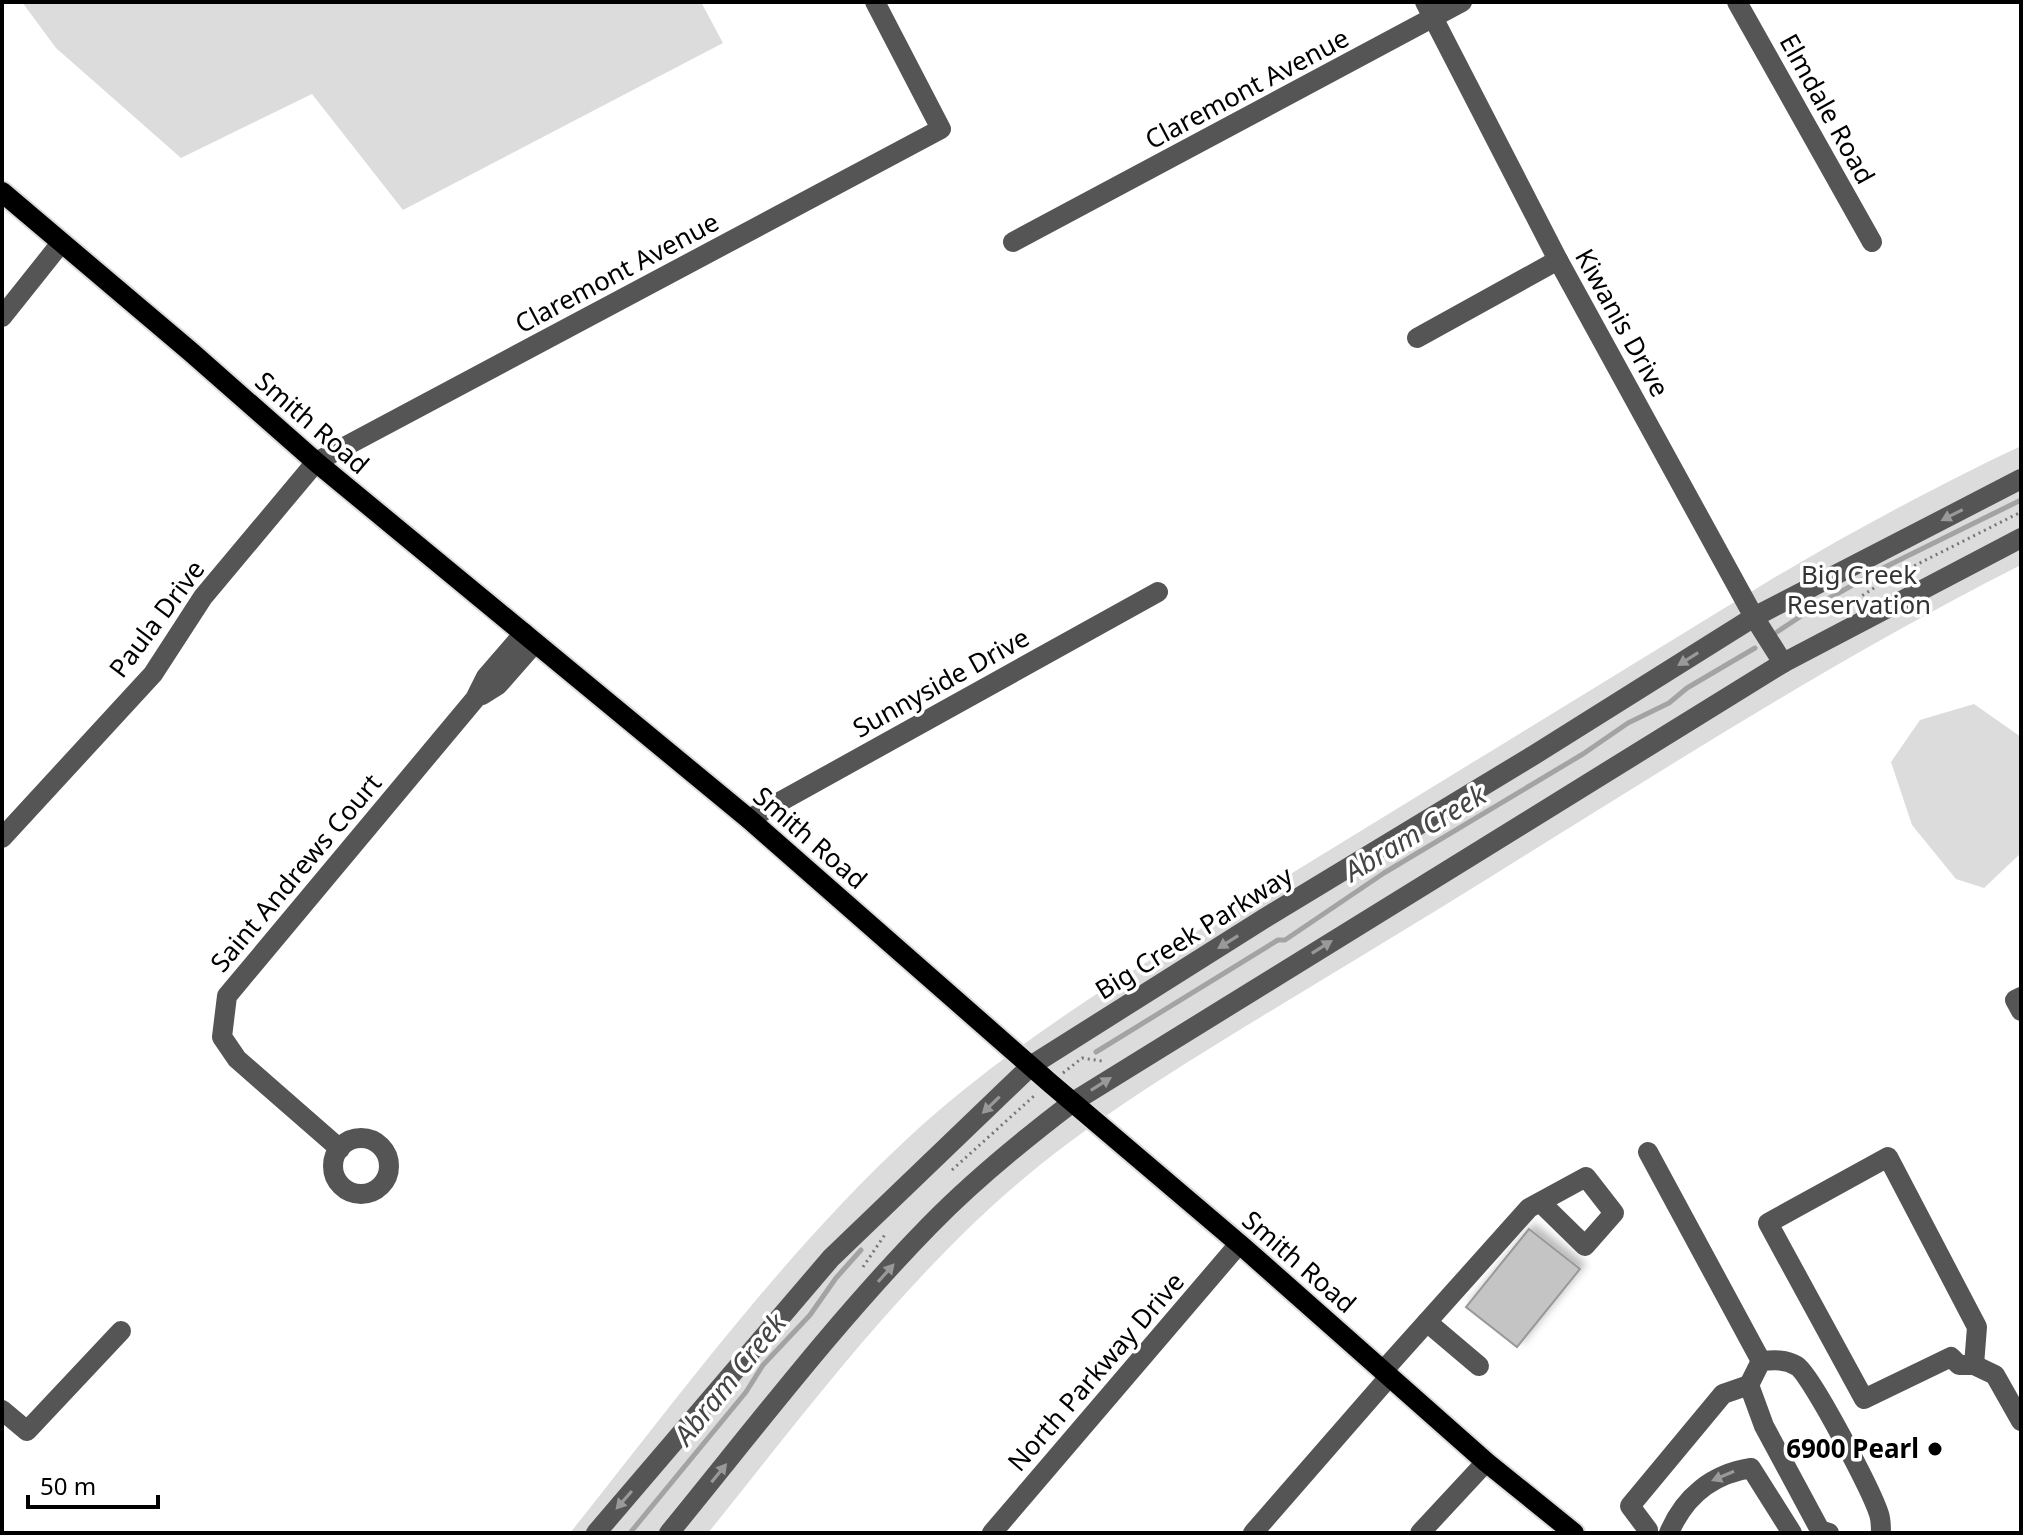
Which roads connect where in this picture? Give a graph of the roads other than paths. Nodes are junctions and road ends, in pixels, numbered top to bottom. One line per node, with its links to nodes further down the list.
1 (875, 2): 12 (street, Claremont Avenue)
2 (1462, 2): 4 (street, Claremont Avenue)
3 (1737, 2): 7 (street, Elmdale Road)
4 (1429, 10): 6 (street, Claremont Avenue); 9 (street, Kiwanis Drive)
5 (2, 192): 8 (main road, Smith Road)
6 (1013, 242)
7 (1872, 242)
8 (61, 243): 10 (street); 12 (main road, Smith Road)
9 (1558, 260): 11 (street); 16 (street, Kiwanis Drive)
10 (2, 317)
11 (1417, 338)
12 (316, 462): 17 (main road, Smith Road); 20 (street, Paula Drive)
13 (2021, 479): 16 (street, Big Creek Parkway, one-way to 16)
14 (2021, 538): 18 (street)
15 (1158, 592): 19 (street, Sunnyside Drive)
16 (1754, 617): 18 (street, Kiwanis Drive); 23 (street, Big Creek Parkway, one-way to 23)
17 (530, 638): 19 (main road, Smith Road); 25 (street, Saint Andrews Court)
18 (1783, 663): 24 (street, one-way to 18)
19 (749, 819): 23 (main road, Smith Road)
20 (2, 838)
21 (2021, 997): 22 (street)
22 (2021, 1011)
23 (1032, 1065): 24 (main road, Smith Road); 41 (street, Big Creek Parkway, one-way to 41)
24 (1073, 1102): 28 (main road, Smith Road); 42 (street, one-way to 24)
25 (340, 1149)
26 (1648, 1152): 31 (street)
27 (1540, 1202): 29 (street)
28 (1239, 1244): 34 (main road, Smith Road); 43 (street, North Parkway Drive)
29 (1427, 1322): 33 (street); 34 (street)
30 (121, 1331): 36 (street)
31 (1761, 1361): 35 (street); 48 (street)
32 (1961, 1362): 32 (street); 37 (street)
33 (1479, 1366)
34 (1386, 1374): 38 (main road, Smith Road); 44 (street)
35 (1749, 1385): 40 (street); 47 (street)
36 (2, 1410)
37 (2021, 1421)
38 (1486, 1462): 39 (main road, Smith Road); 45 (street)
39 (1564, 1530)
40 (1654, 1532): 46 (street, one-way to 40)
41 (596, 1533)
42 (669, 1533)
43 (992, 1533)
44 (1253, 1533)
45 (1420, 1533)
46 (1792, 1533)
47 (1829, 1533)
48 (1881, 1533)

